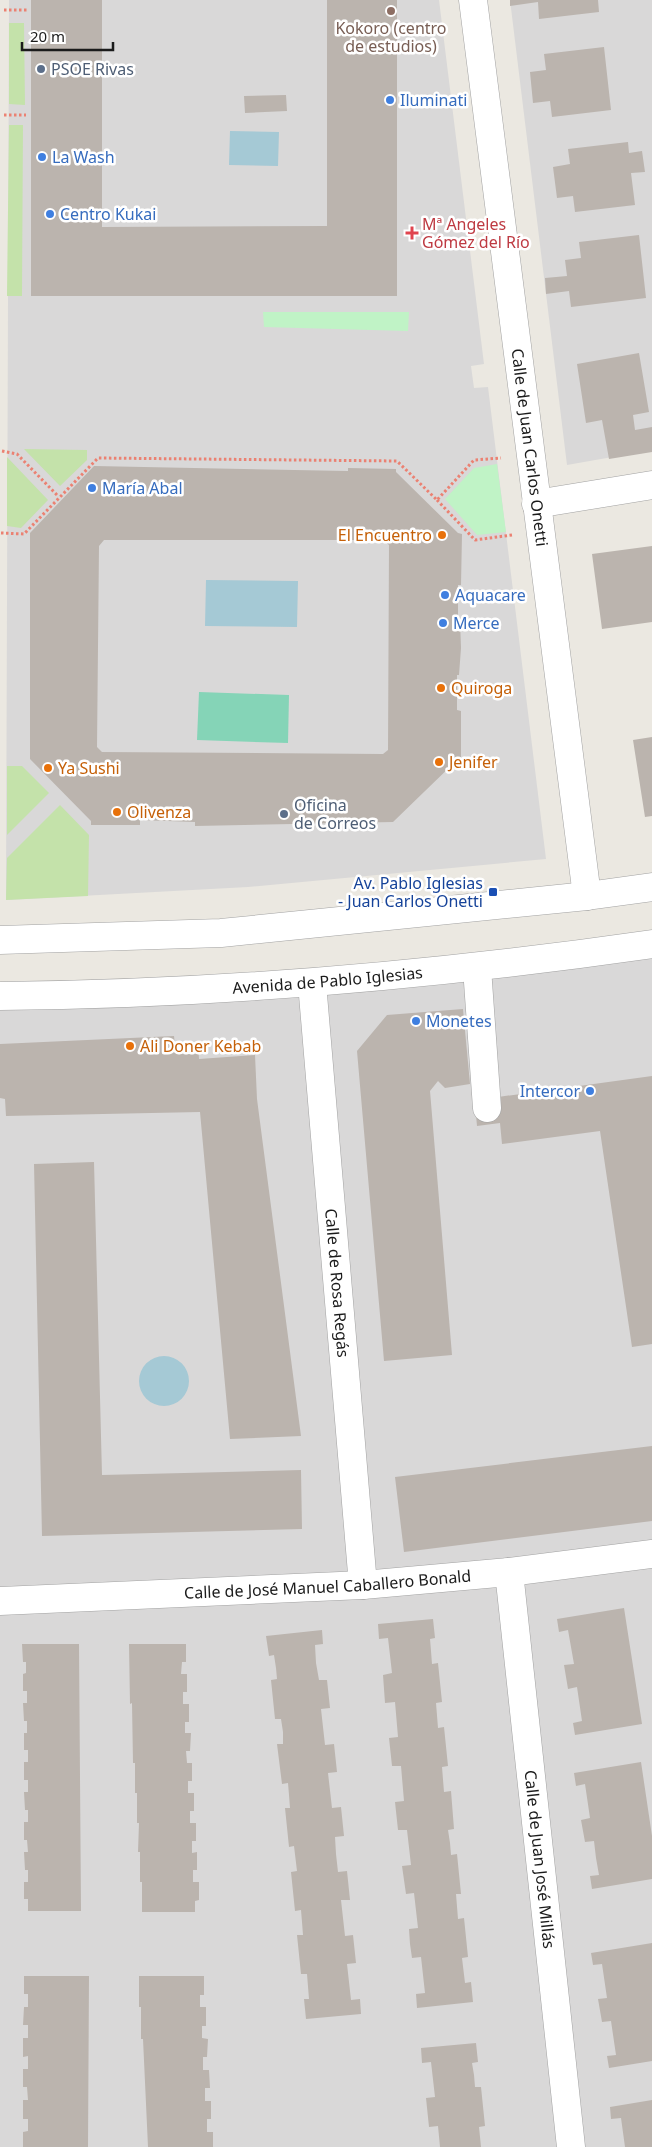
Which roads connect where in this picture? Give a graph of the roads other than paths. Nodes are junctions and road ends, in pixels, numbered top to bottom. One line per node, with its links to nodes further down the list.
1 (473, 0): 3 (street, Calle de Juan Carlos Onetti)
2 (652, 485): 3 (street)
3 (536, 504): 5 (street, Calle de Juan Carlos Onetti)
4 (652, 888): 5 (street)
5 (587, 896): 6 (street)
6 (0, 940)
7 (652, 944): 8 (street, Avenida de Pablo Iglesias)
8 (478, 968): 9 (street, Avenida de Pablo Iglesias); 11 (street)
9 (312, 982): 10 (street, Avenida de Pablo Iglesias); 14 (street, Calle de Rosa Regás)
10 (0, 996)
11 (487, 1108)
12 (652, 1554): 13 (street, Calle de José Manuel Caballero Bonald)
13 (509, 1572): 14 (street, Calle de José Manuel Caballero Bonald); 16 (street, Calle de Juan José Millás)
14 (363, 1585): 15 (street, Calle de José Manuel Caballero Bonald)
15 (0, 1601)
16 (570, 2147)

